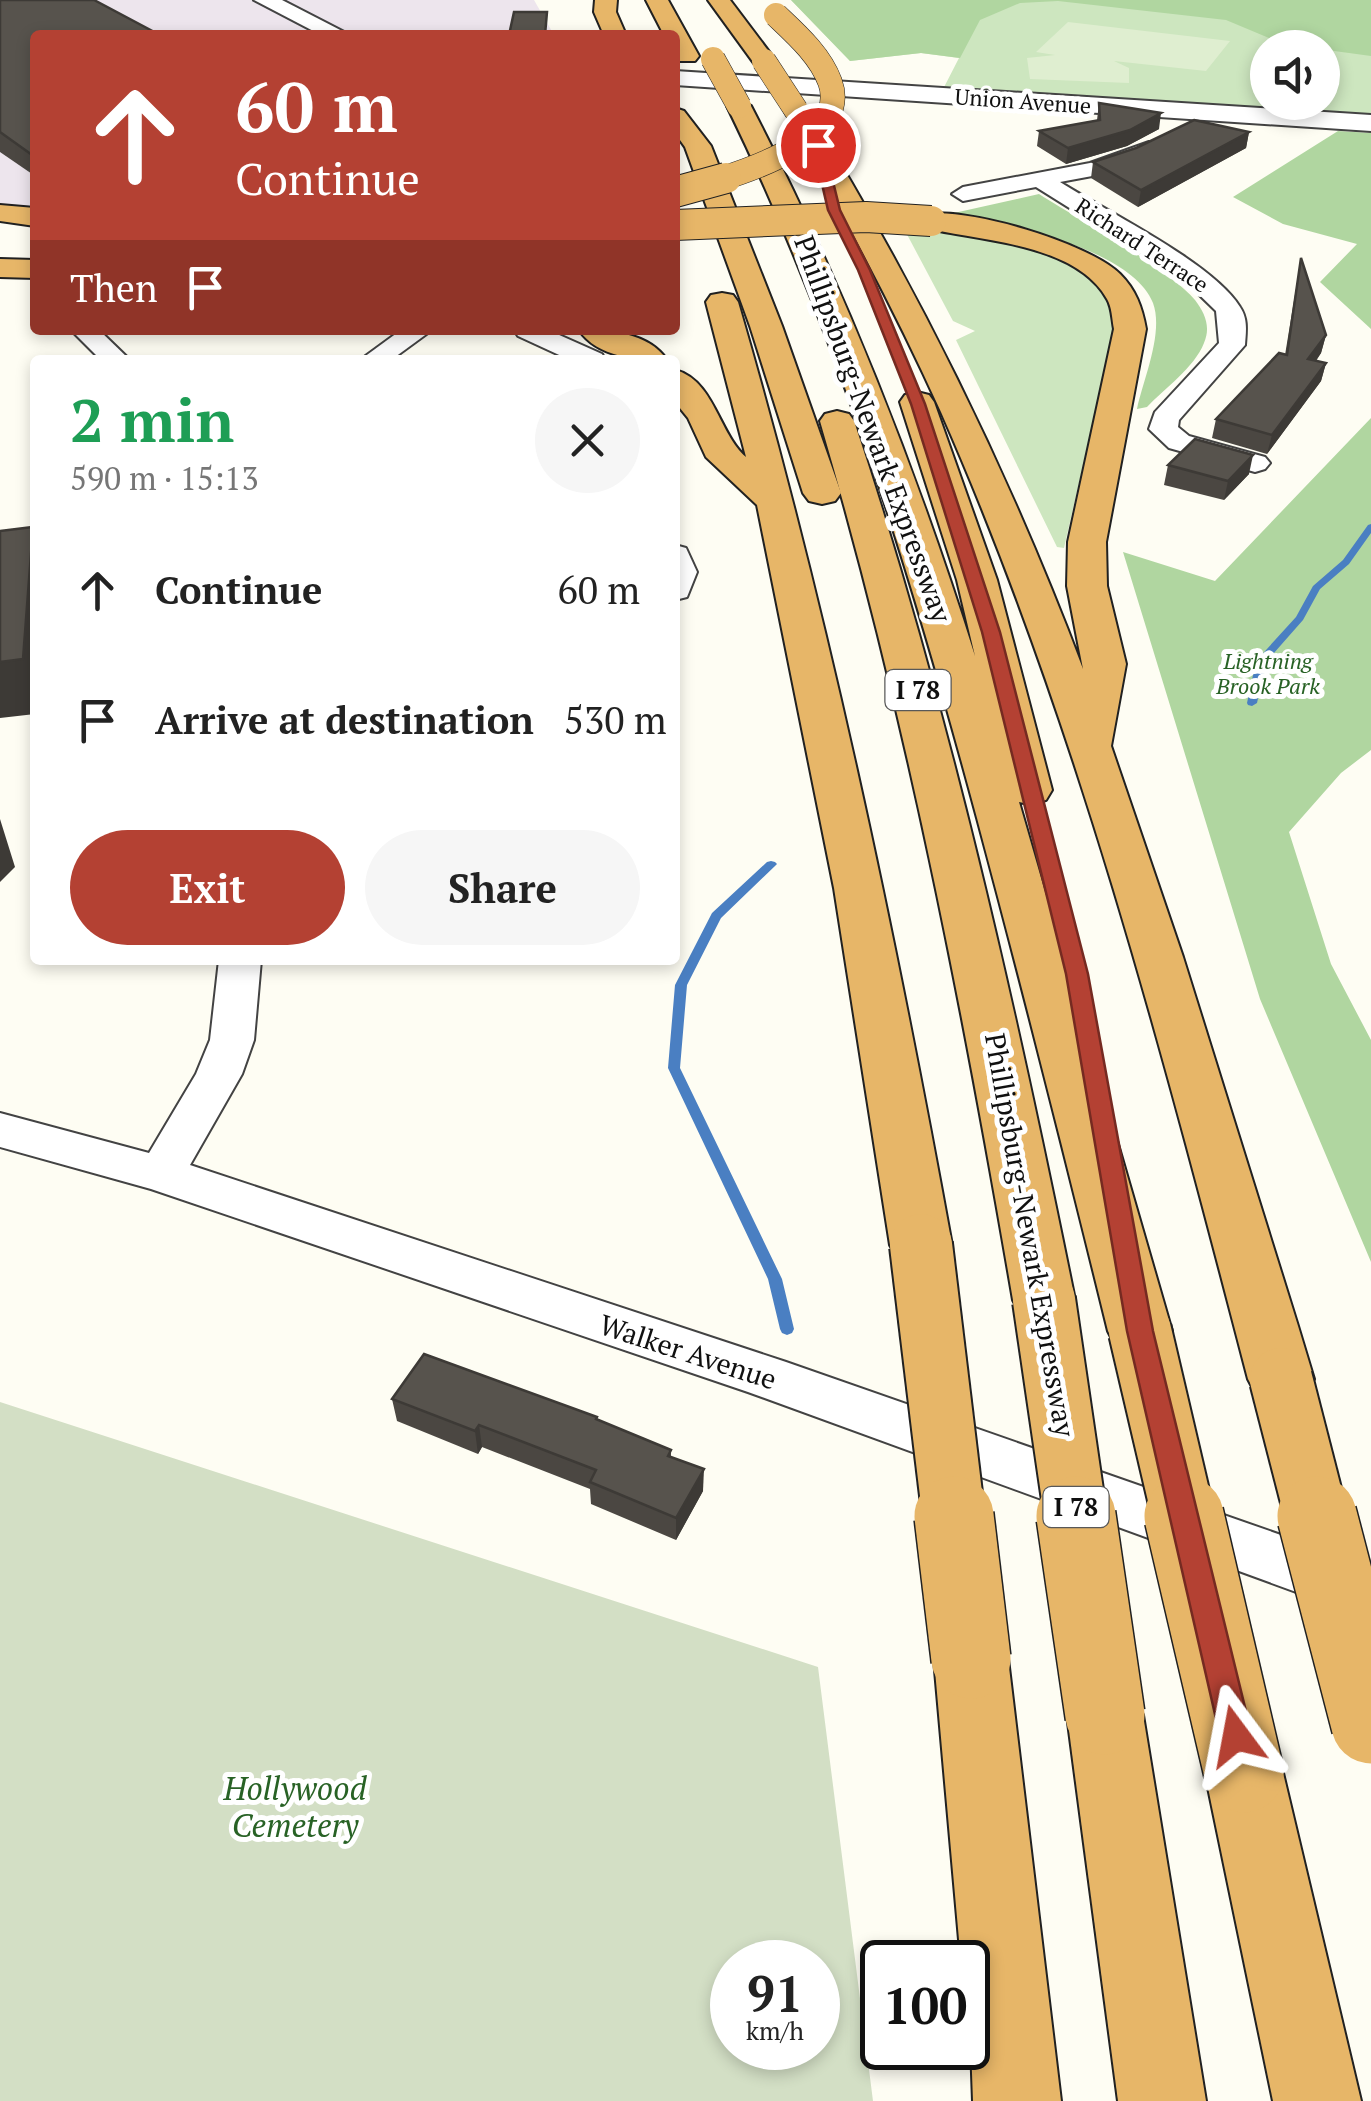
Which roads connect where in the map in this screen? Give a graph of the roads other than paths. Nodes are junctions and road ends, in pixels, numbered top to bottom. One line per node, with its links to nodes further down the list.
1 (265, 0): 8 (street)
2 (606, 0): 9 (highway)
3 (622, 0): 10 (highway)
4 (657, 0): 11 (highway, Phillipsburg-Newark Expressway / I 78)
5 (680, 0): 13 (highway, Phillipsburg-Newark Expressway / I 78, bridge)
6 (720, 0): 16 (highway, bridge)
7 (769, 8): 19 (highway, bridge)
8 (328, 30)
9 (613, 30)
10 (636, 30)
11 (668, 30)
12 (681, 67): 13 (highway, Phillipsburg-Newark Expressway / I 78); 14 (street, Union Avenue)
13 (708, 108): 46 (highway, Phillipsburg-Newark Expressway / I 78); 50 (highway, Phillipsburg-Newark Expressway / I 78, bridge)
14 (1192, 112): 15 (street, Union Avenue); 18 (street)
15 (1371, 123)
16 (807, 127): 42 (highway); 46 (highway)
17 (680, 158): 41 (highway)
18 (1042, 181): 20 (street); 40 (street, Richard Terrace)
19 (680, 190)
20 (963, 194)
21 (0, 214): 22 (highway)
22 (30, 217)
23 (680, 225): 42 (highway, bridge)
24 (0, 226): 25 (highway)
25 (30, 229)
26 (0, 240): 27 (highway)
27 (30, 242)
28 (0, 254): 29 (highway)
29 (30, 256)
30 (0, 268): 31 (highway)
31 (30, 269)
32 (90, 335): 36 (street)
33 (410, 335): 37 (street)
34 (545, 335): 35 (street)
35 (587, 347): 38 (highway)
36 (112, 355)
37 (380, 355)
38 (626, 355)
39 (680, 386): 41 (highway)
40 (1256, 464)
41 (777, 503): 49 (highway, bridge)
42 (1090, 743): 48 (highway, bridge)
43 (240, 965): 45 (street)
44 (0, 1130): 45 (street, Walker Avenue)
45 (160, 1174): 47 (street, Walker Avenue)
46 (1140, 1331): 51 (highway, Phillipsburg-Newark Expressway / I 78, bridge)
47 (1371, 1592)
48 (1371, 1724)
49 (1017, 2101)
50 (1162, 2101)
51 (1317, 2101)

